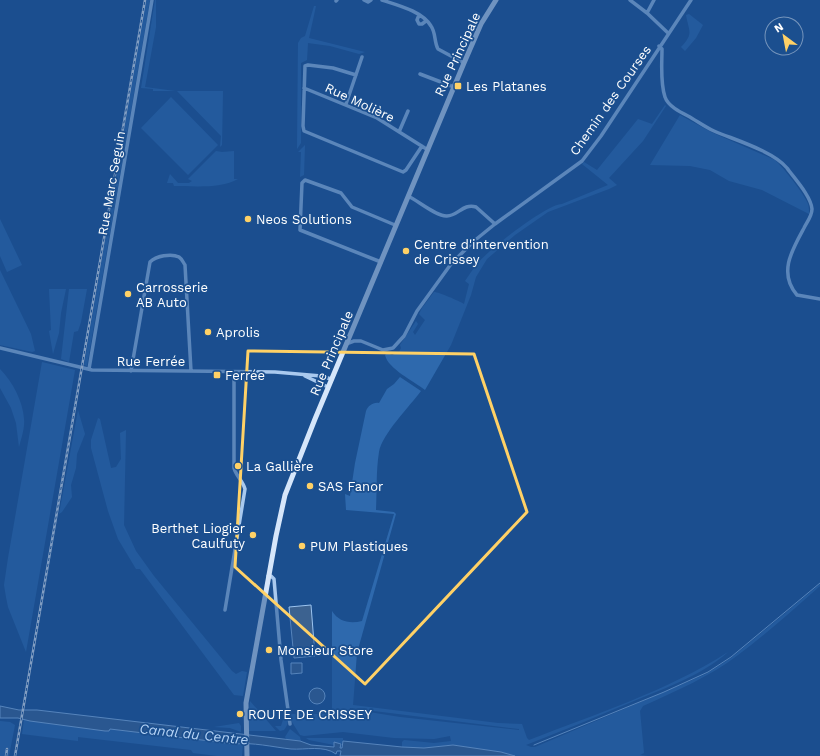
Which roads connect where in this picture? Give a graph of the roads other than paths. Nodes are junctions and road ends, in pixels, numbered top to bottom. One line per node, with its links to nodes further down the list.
1 (152, 0): 32 (street, Rue Marc Seguin)
2 (364, 0): 3 (street)
3 (371, 0)
4 (382, 0): 10 (street)
5 (496, 0): 15 (street, Rue Principale)
6 (630, 0): 9 (street)
7 (654, 0): 9 (street)
8 (691, 0): 12 (street, Chemin des Courses)
9 (647, 13): 12 (street)
10 (419, 16): 11 (street); 11 (street)
11 (426, 21): 15 (street)
12 (668, 33): 13 (street, Chemin des Courses)
13 (659, 46): 26 (street, Chemin des Courses); 29 (street)
14 (362, 57): 17 (street)
15 (464, 63): 18 (street, Rue Principale)
16 (420, 74): 18 (street)
17 (356, 75): 19 (street); 20 (street)
18 (454, 87): 24 (street, Rue Principale)
19 (304, 88): 20 (street, Rue Molière); 23 (street)
20 (346, 104): 22 (street, Rue Molière)
21 (408, 111): 22 (street)
22 (400, 132): 23 (street, Rue Molière)
23 (422, 146): 24 (street, Rue Molière)
24 (428, 150): 25 (street, Rue Principale)
25 (408, 196): 26 (street); 27 (street, Rue Principale)
26 (495, 224): 30 (street, Chemin des Courses)
27 (395, 225): 28 (street, Rue Principale); 28 (street)
28 (381, 262): 30 (street, Rue Principale)
29 (820, 299)
30 (346, 344): 37 (street, Rue Principale)
31 (0, 348): 32 (street, Rue Ferrée)
32 (89, 369): 33 (street, Rue Ferrée)
33 (131, 371): 34 (street, Rue Ferrée); 34 (street)
34 (191, 371): 35 (street, Rue Ferrée)
35 (234, 372): 36 (street, Rue Ferrée); 40 (street)
36 (304, 376): 37 (street, Rue Ferrée); 38 (street, Rue Ferrée)
37 (331, 379): 38 (street, Rue Principale)
38 (328, 387): 39 (street, Rue Principale)
39 (268, 576): 41 (street); 42 (street, Rue Principale)
40 (225, 610)
41 (290, 724)
42 (247, 756)

